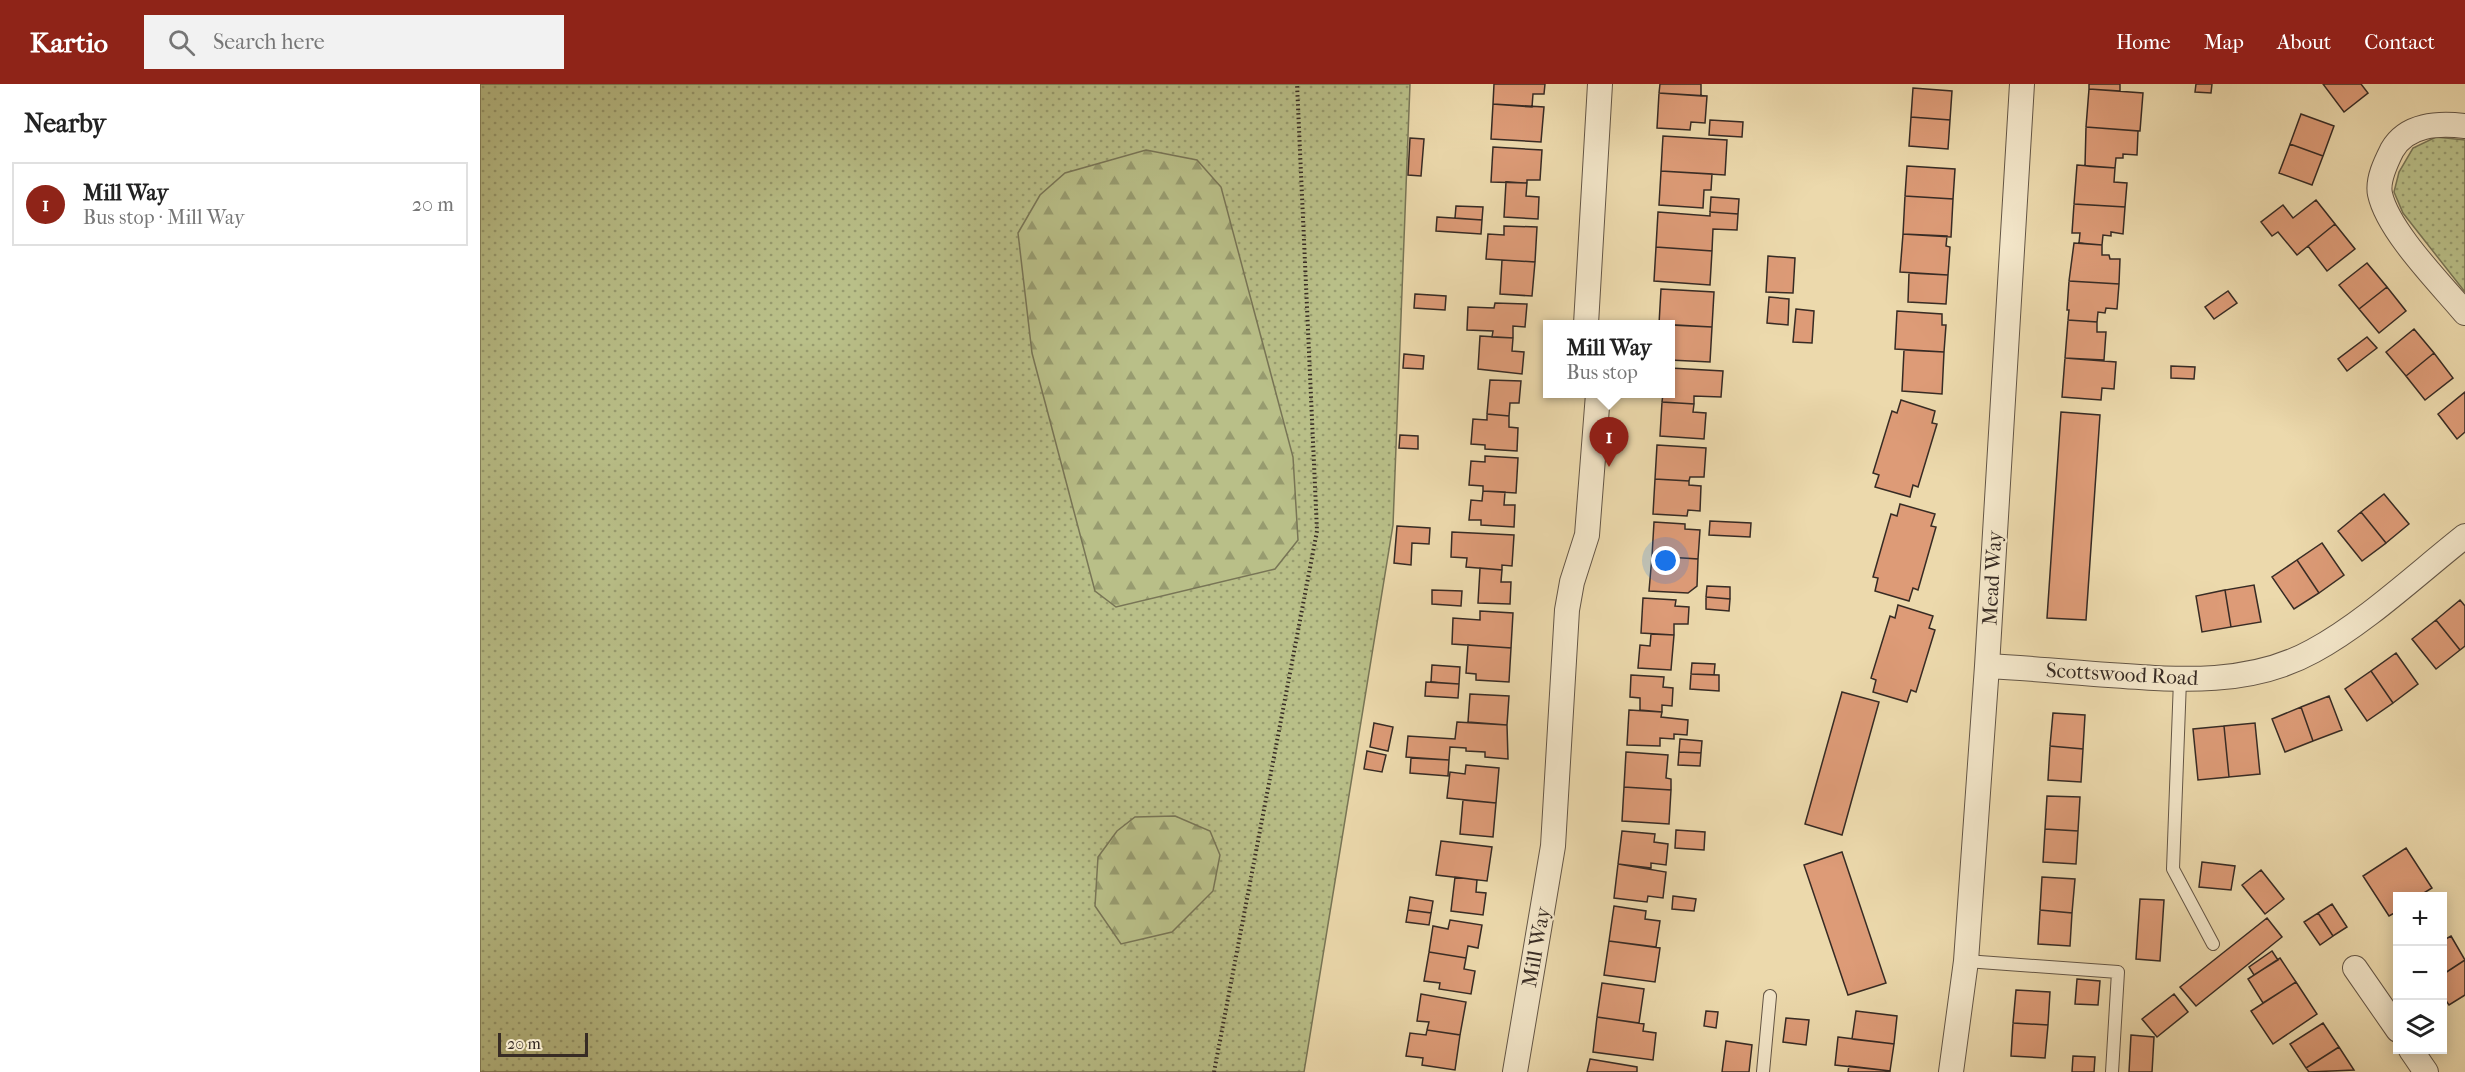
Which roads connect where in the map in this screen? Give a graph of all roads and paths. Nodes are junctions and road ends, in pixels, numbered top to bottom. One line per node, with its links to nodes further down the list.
1 (1297, 84): 17 (path)
2 (1600, 84): 6 (street)
3 (2022, 84): 9 (street, Mead Way)
4 (2465, 126): 5 (street)
5 (2465, 313)
6 (1586, 320)
7 (1598, 398): 18 (street, Mill Way)
8 (2465, 536): 10 (street, Scottswood Road)
9 (1987, 666): 10 (street, Scottswood Road); 12 (street, Mead Way)
10 (2180, 680): 11 (lane)
11 (2213, 944)
12 (1966, 962): 20 (street, Mead Way); 21 (lane)
13 (2355, 968): 15 (street)
14 (1770, 996): 19 (lane)
15 (2393, 1024)
16 (2413, 1054): 22 (street)
17 (1214, 1072)
18 (1515, 1072)
19 (1762, 1072)
20 (1952, 1072)
21 (2112, 1072)
22 (2426, 1072)

